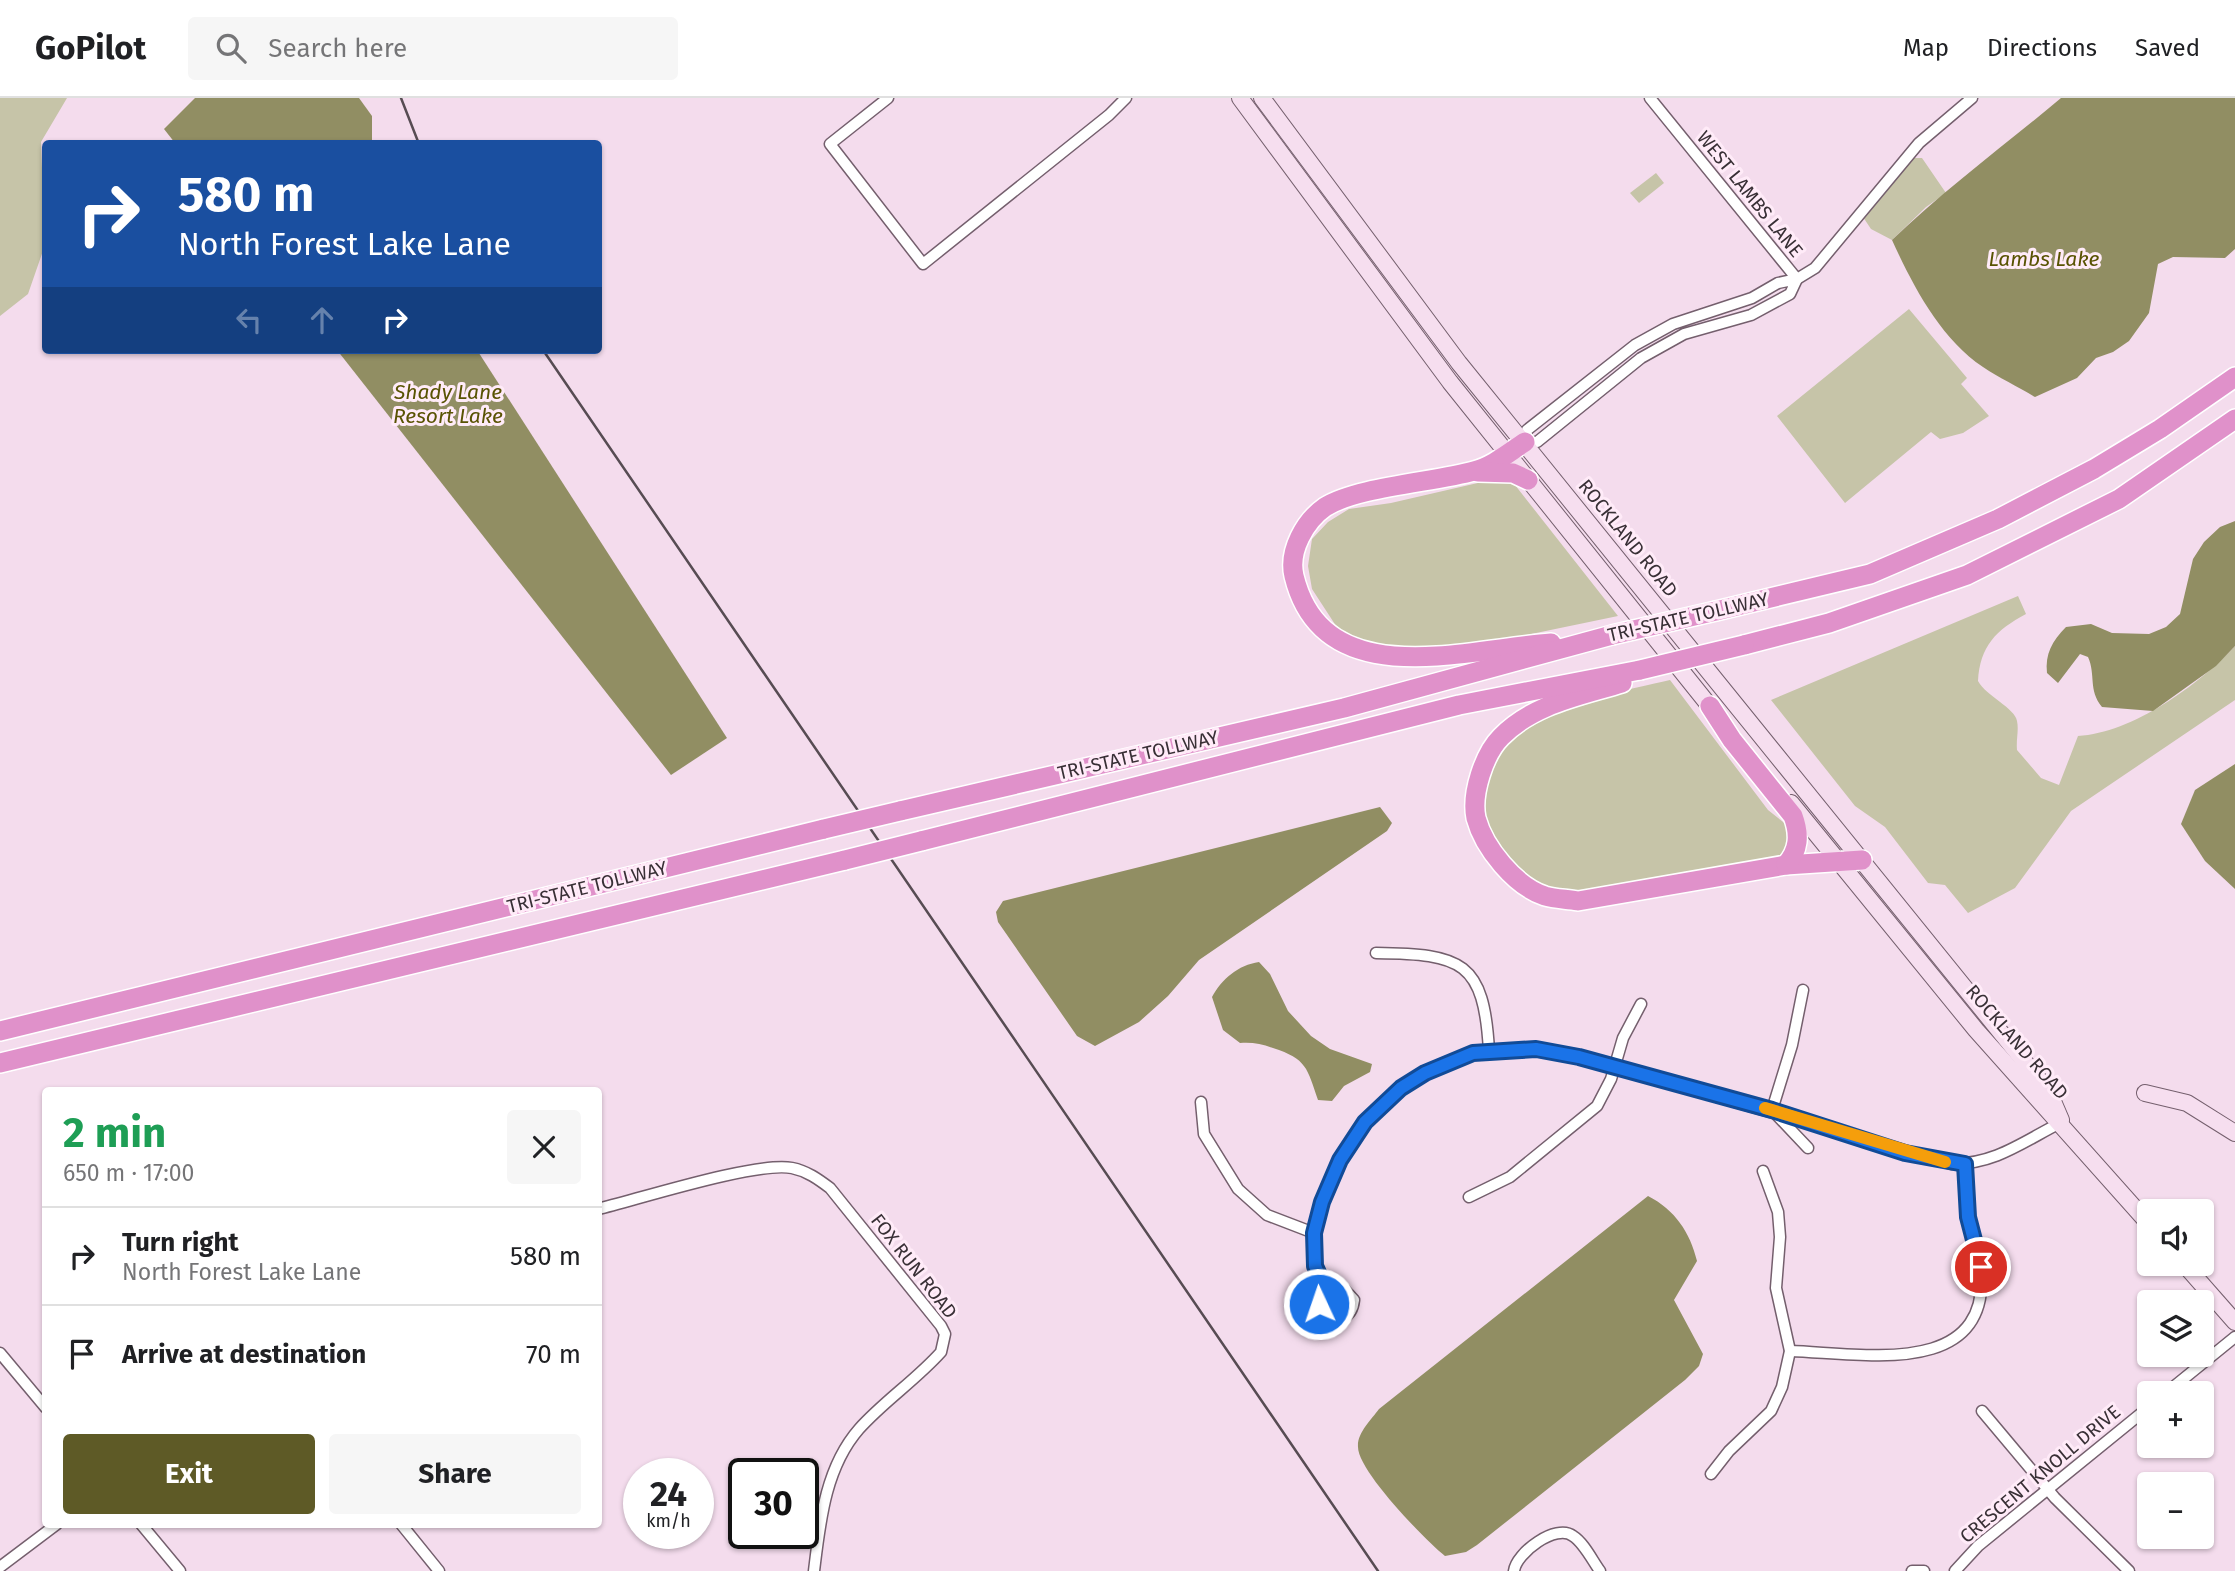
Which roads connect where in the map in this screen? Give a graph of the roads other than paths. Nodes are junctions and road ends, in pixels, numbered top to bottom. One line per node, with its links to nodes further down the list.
1 (888, 98): 2 (street)
2 (1126, 98)
3 (1240, 98): 17 (main road, ROCKLAND ROAD)
4 (1262, 98): 16 (main road, ROCKLAND ROAD)
5 (1650, 98): 7 (street, WEST LAMBS LANE)
6 (1972, 98): 7 (street)
7 (1797, 279): 8 (street, WEST LAMBS LANE); 9 (street, WEST LAMBS LANE)
8 (1693, 318): 9 (street); 10 (street, WEST LAMBS LANE)
9 (1697, 330): 11 (street, WEST LAMBS LANE)
10 (1639, 343): 11 (street); 13 (street, WEST LAMBS LANE)
11 (1647, 355): 14 (street, WEST LAMBS LANE)
12 (2235, 377): 20 (highway, TRI-STATE TOLLWAY, bridge)
13 (1588, 382): 14 (street); 16 (street, WEST LAMBS LANE)
14 (1597, 394): 16 (street, WEST LAMBS LANE)
15 (2235, 419): 21 (highway, TRI-STATE TOLLWAY, bridge)
16 (1525, 442): 17 (highway); 23 (main road, ROCKLAND ROAD)
17 (1507, 454): 18 (highway); 19 (main road, ROCKLAND ROAD)
18 (1474, 471): 19 (highway); 20 (highway)
19 (1528, 480): 22 (main road, ROCKLAND ROAD)
20 (1603, 637): 29 (highway, TRI-STATE TOLLWAY, bridge)
21 (1640, 670): 25 (highway); 31 (highway, TRI-STATE TOLLWAY, bridge)
22 (1710, 706): 24 (main road, ROCKLAND ROAD); 25 (highway)
23 (1862, 860): 24 (highway); 36 (main road, ROCKLAND ROAD)
24 (1839, 862): 25 (highway); 36 (main road, ROCKLAND ROAD)
25 (1786, 865)
26 (1376, 953): 30 (street)
27 (1803, 990): 35 (street)
28 (1642, 1004): 32 (street)
29 (0, 1031)
30 (1489, 1051): 32 (street); 44 (street)
31 (0, 1063)
32 (1613, 1065): 35 (street); 41 (street)
33 (2145, 1093): 37 (main road)
34 (1201, 1102): 44 (street)
35 (1772, 1110): 38 (street); 39 (street)
36 (2062, 1122): 39 (street); 43 (main road)
37 (2235, 1133)
38 (1808, 1148)
39 (1965, 1164): 49 (street)
40 (1763, 1171): 49 (street)
41 (1469, 1197)
42 (602, 1208): 63 (street, FOX RUN ROAD)
43 (2137, 1210)
44 (1314, 1233): 46 (street)
45 (2195, 1276): 47 (main road)
46 (1323, 1284)
47 (2235, 1322)
48 (2235, 1337): 51 (street)
49 (1790, 1351): 55 (street)
50 (0, 1353): 52 (street)
51 (2181, 1381)
52 (42, 1403)
53 (1982, 1411): 56 (street)
54 (2137, 1417): 56 (street, CRESCENT KNOLL DRIVE)
55 (1711, 1474)
56 (2048, 1489): 68 (street, CRESCENT KNOLL DRIVE); 69 (street)
57 (52, 1528): 60 (street)
58 (144, 1528): 61 (street)
59 (404, 1528): 62 (street)
60 (0, 1567)
61 (180, 1571)
62 (439, 1571)
63 (814, 1571)
64 (1514, 1571): 65 (street)
65 (1600, 1571)
66 (1912, 1571): 67 (street)
67 (1924, 1571)
68 (1955, 1571)
69 (2129, 1571)

